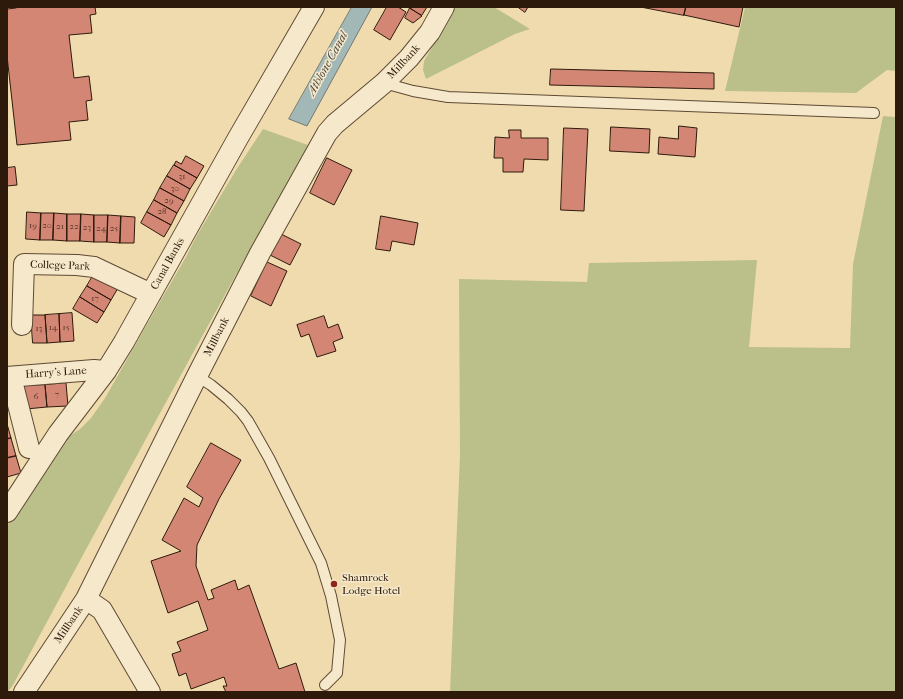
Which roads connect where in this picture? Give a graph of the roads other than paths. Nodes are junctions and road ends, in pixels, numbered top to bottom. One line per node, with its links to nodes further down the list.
1 (314, 7): 5 (street, Canal Banks)
2 (444, 7): 3 (street, Millbank)
3 (384, 83): 4 (lane); 8 (street, Millbank)
4 (874, 113)
5 (151, 294): 6 (street, College Park); 7 (street, Canal Banks)
6 (22, 325)
7 (106, 371): 9 (street, Harry's Lane); 11 (street, Canal Banks)
8 (197, 376): 12 (street, Millbank); 13 (lane)
9 (9, 377): 10 (street)
10 (29, 448)
11 (7, 512)
12 (86, 599): 14 (street, Millbank); 15 (street)
13 (325, 685)
14 (24, 692)
15 (150, 692)

